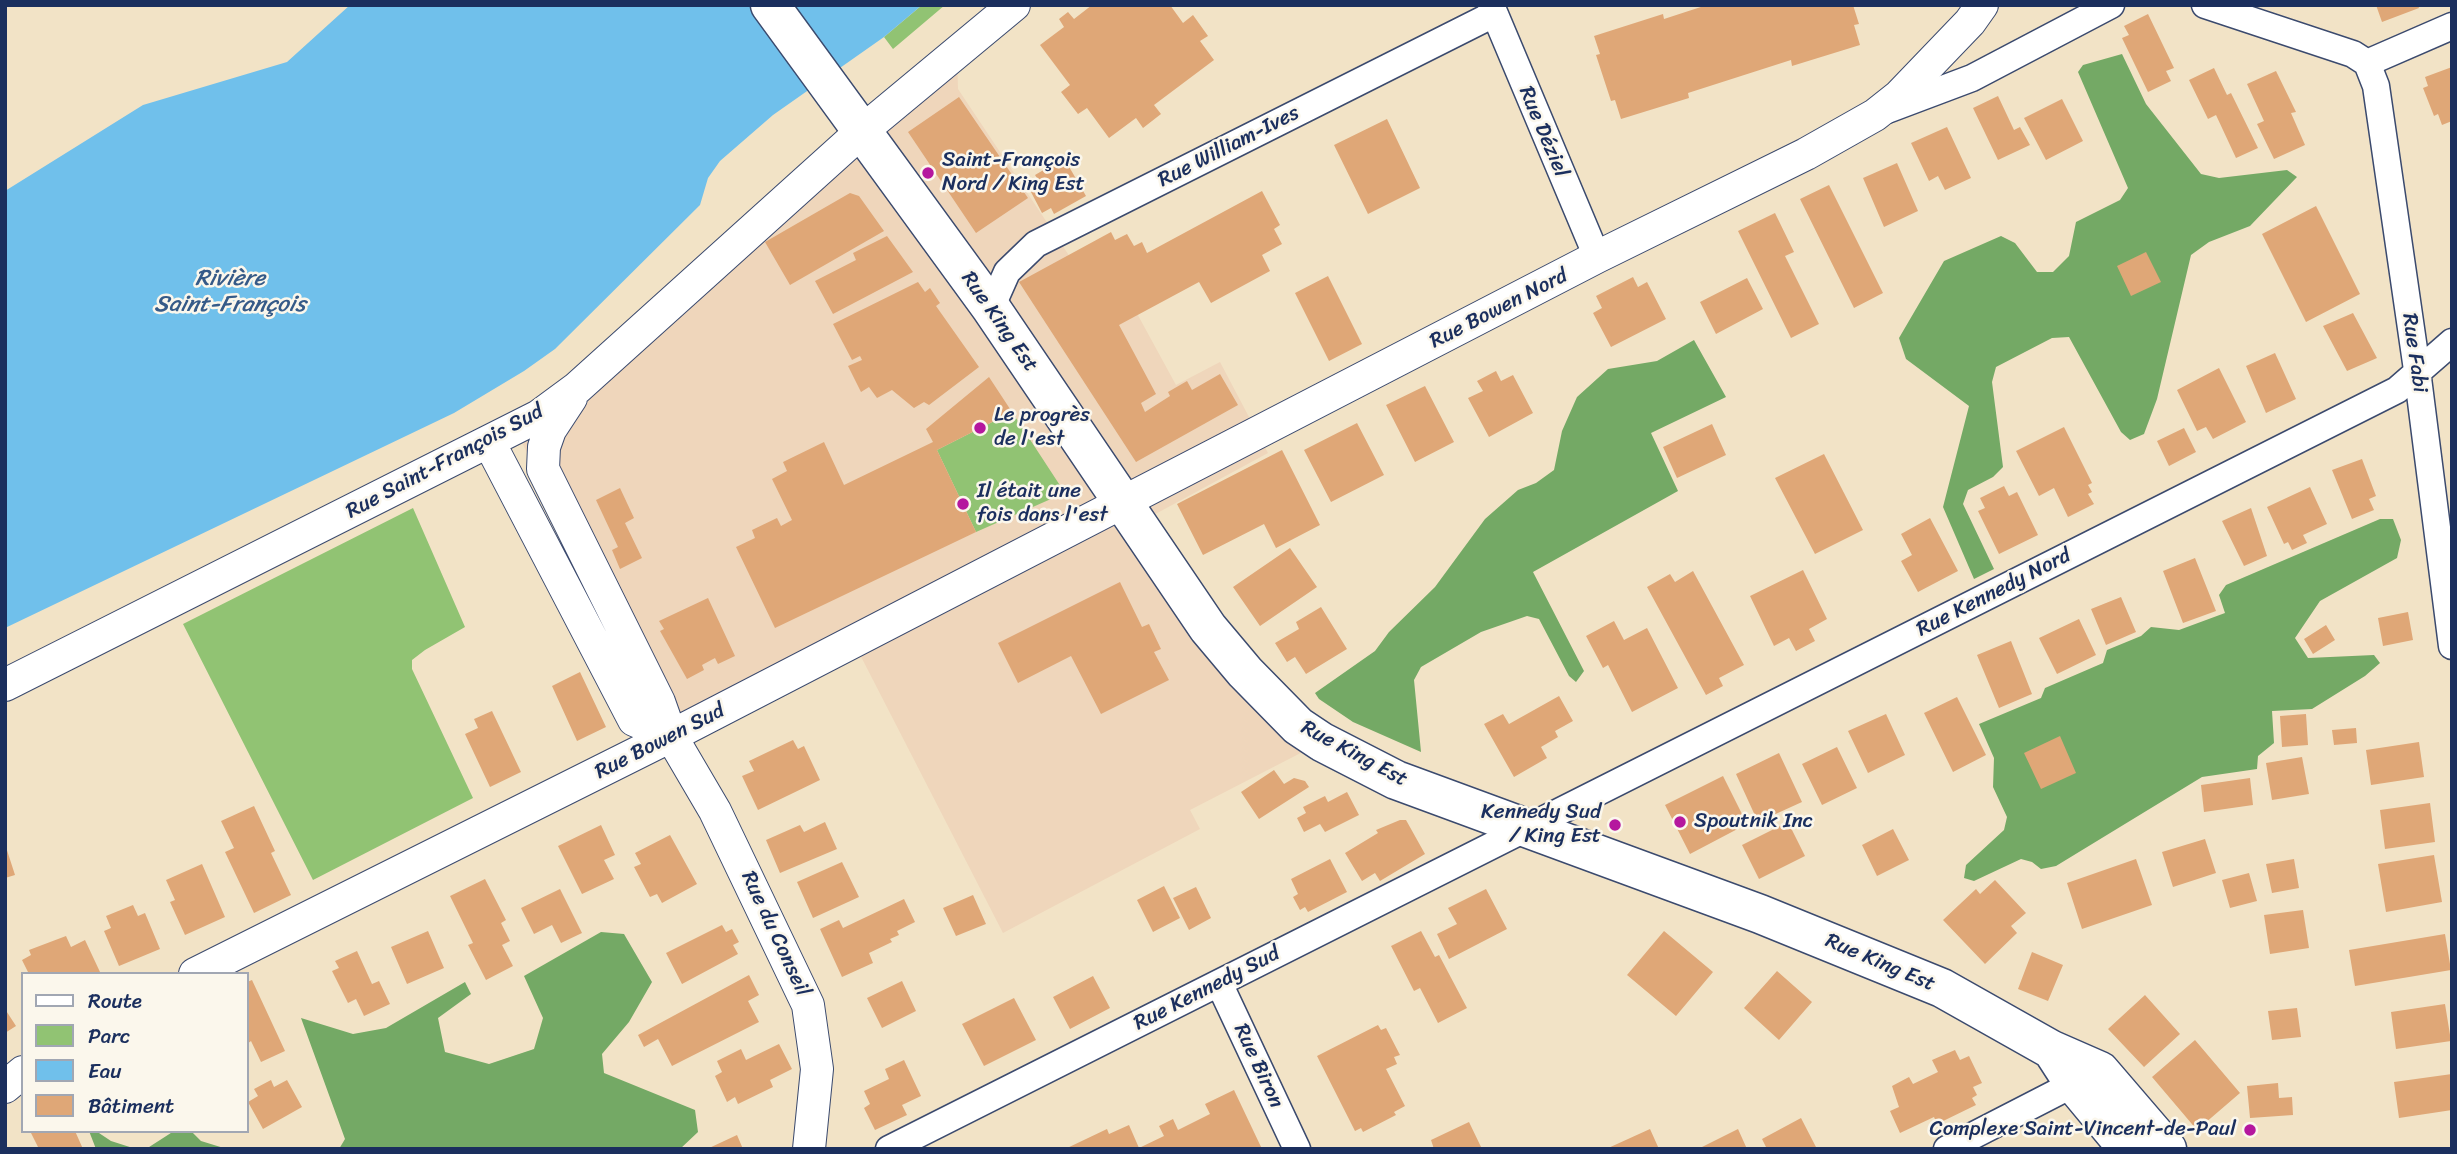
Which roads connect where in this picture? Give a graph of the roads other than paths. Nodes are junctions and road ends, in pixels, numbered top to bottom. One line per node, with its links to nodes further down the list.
1 (770, 5): 10 (main road, Rue King Est)
2 (1014, 5): 10 (street, Rue Saint-François Sud)
3 (1982, 5): 9 (street, Rue Bowen Nord)
4 (2111, 5): 9 (street, Rue Bowen Nord)
5 (2205, 5): 8 (street)
6 (1493, 10): 11 (street, Rue Déziel); 12 (street, Rue William-Ives)
7 (2452, 26): 8 (street)
8 (2367, 63): 14 (street, Rue Fabi)
9 (1875, 115): 11 (street, Rue Bowen Nord)
10 (861, 132): 12 (main road, Rue King Est); 15 (street, Rue Saint-François Sud)
11 (1597, 257): 17 (street, Rue Bowen Nord)
12 (991, 308): 17 (main road, Rue King Est)
13 (2452, 342): 14 (street, Rue Kennedy Nord)
14 (2417, 370): 18 (street, Rue Fabi); 23 (street, Rue Kennedy Nord)
15 (577, 388): 16 (street, Rue Saint-François Sud); 21 (street, Rue du Conseil)
16 (489, 442): 19 (street, Rue Saint-François Sud); 21 (street)
17 (1123, 505): 20 (street, Rue Bowen Sud); 23 (main road, Rue King Est)
18 (2452, 646)
19 (5, 685)
20 (725, 709): 21 (street, Rue Bowen Sud); 22 (street)
21 (671, 736): 22 (street, Rue du Conseil); 24 (street, Rue Bowen Sud)
22 (715, 811): 29 (street, Rue du Conseil)
23 (1526, 828): 25 (street, Rue Kennedy Sud); 27 (main road, Rue King Est)
24 (199, 972)
25 (1219, 983): 30 (street, Rue Kennedy Sud); 31 (street, Rue Biron)
26 (21, 1074): 28 (street)
27 (2087, 1077): 32 (street); 33 (main road, Rue King Est); 34 (main road, Rue King Est)
28 (5, 1087)
29 (809, 1149)
30 (889, 1149)
31 (1297, 1149)
32 (1947, 1149)
33 (2128, 1149)
34 (2167, 1149)

